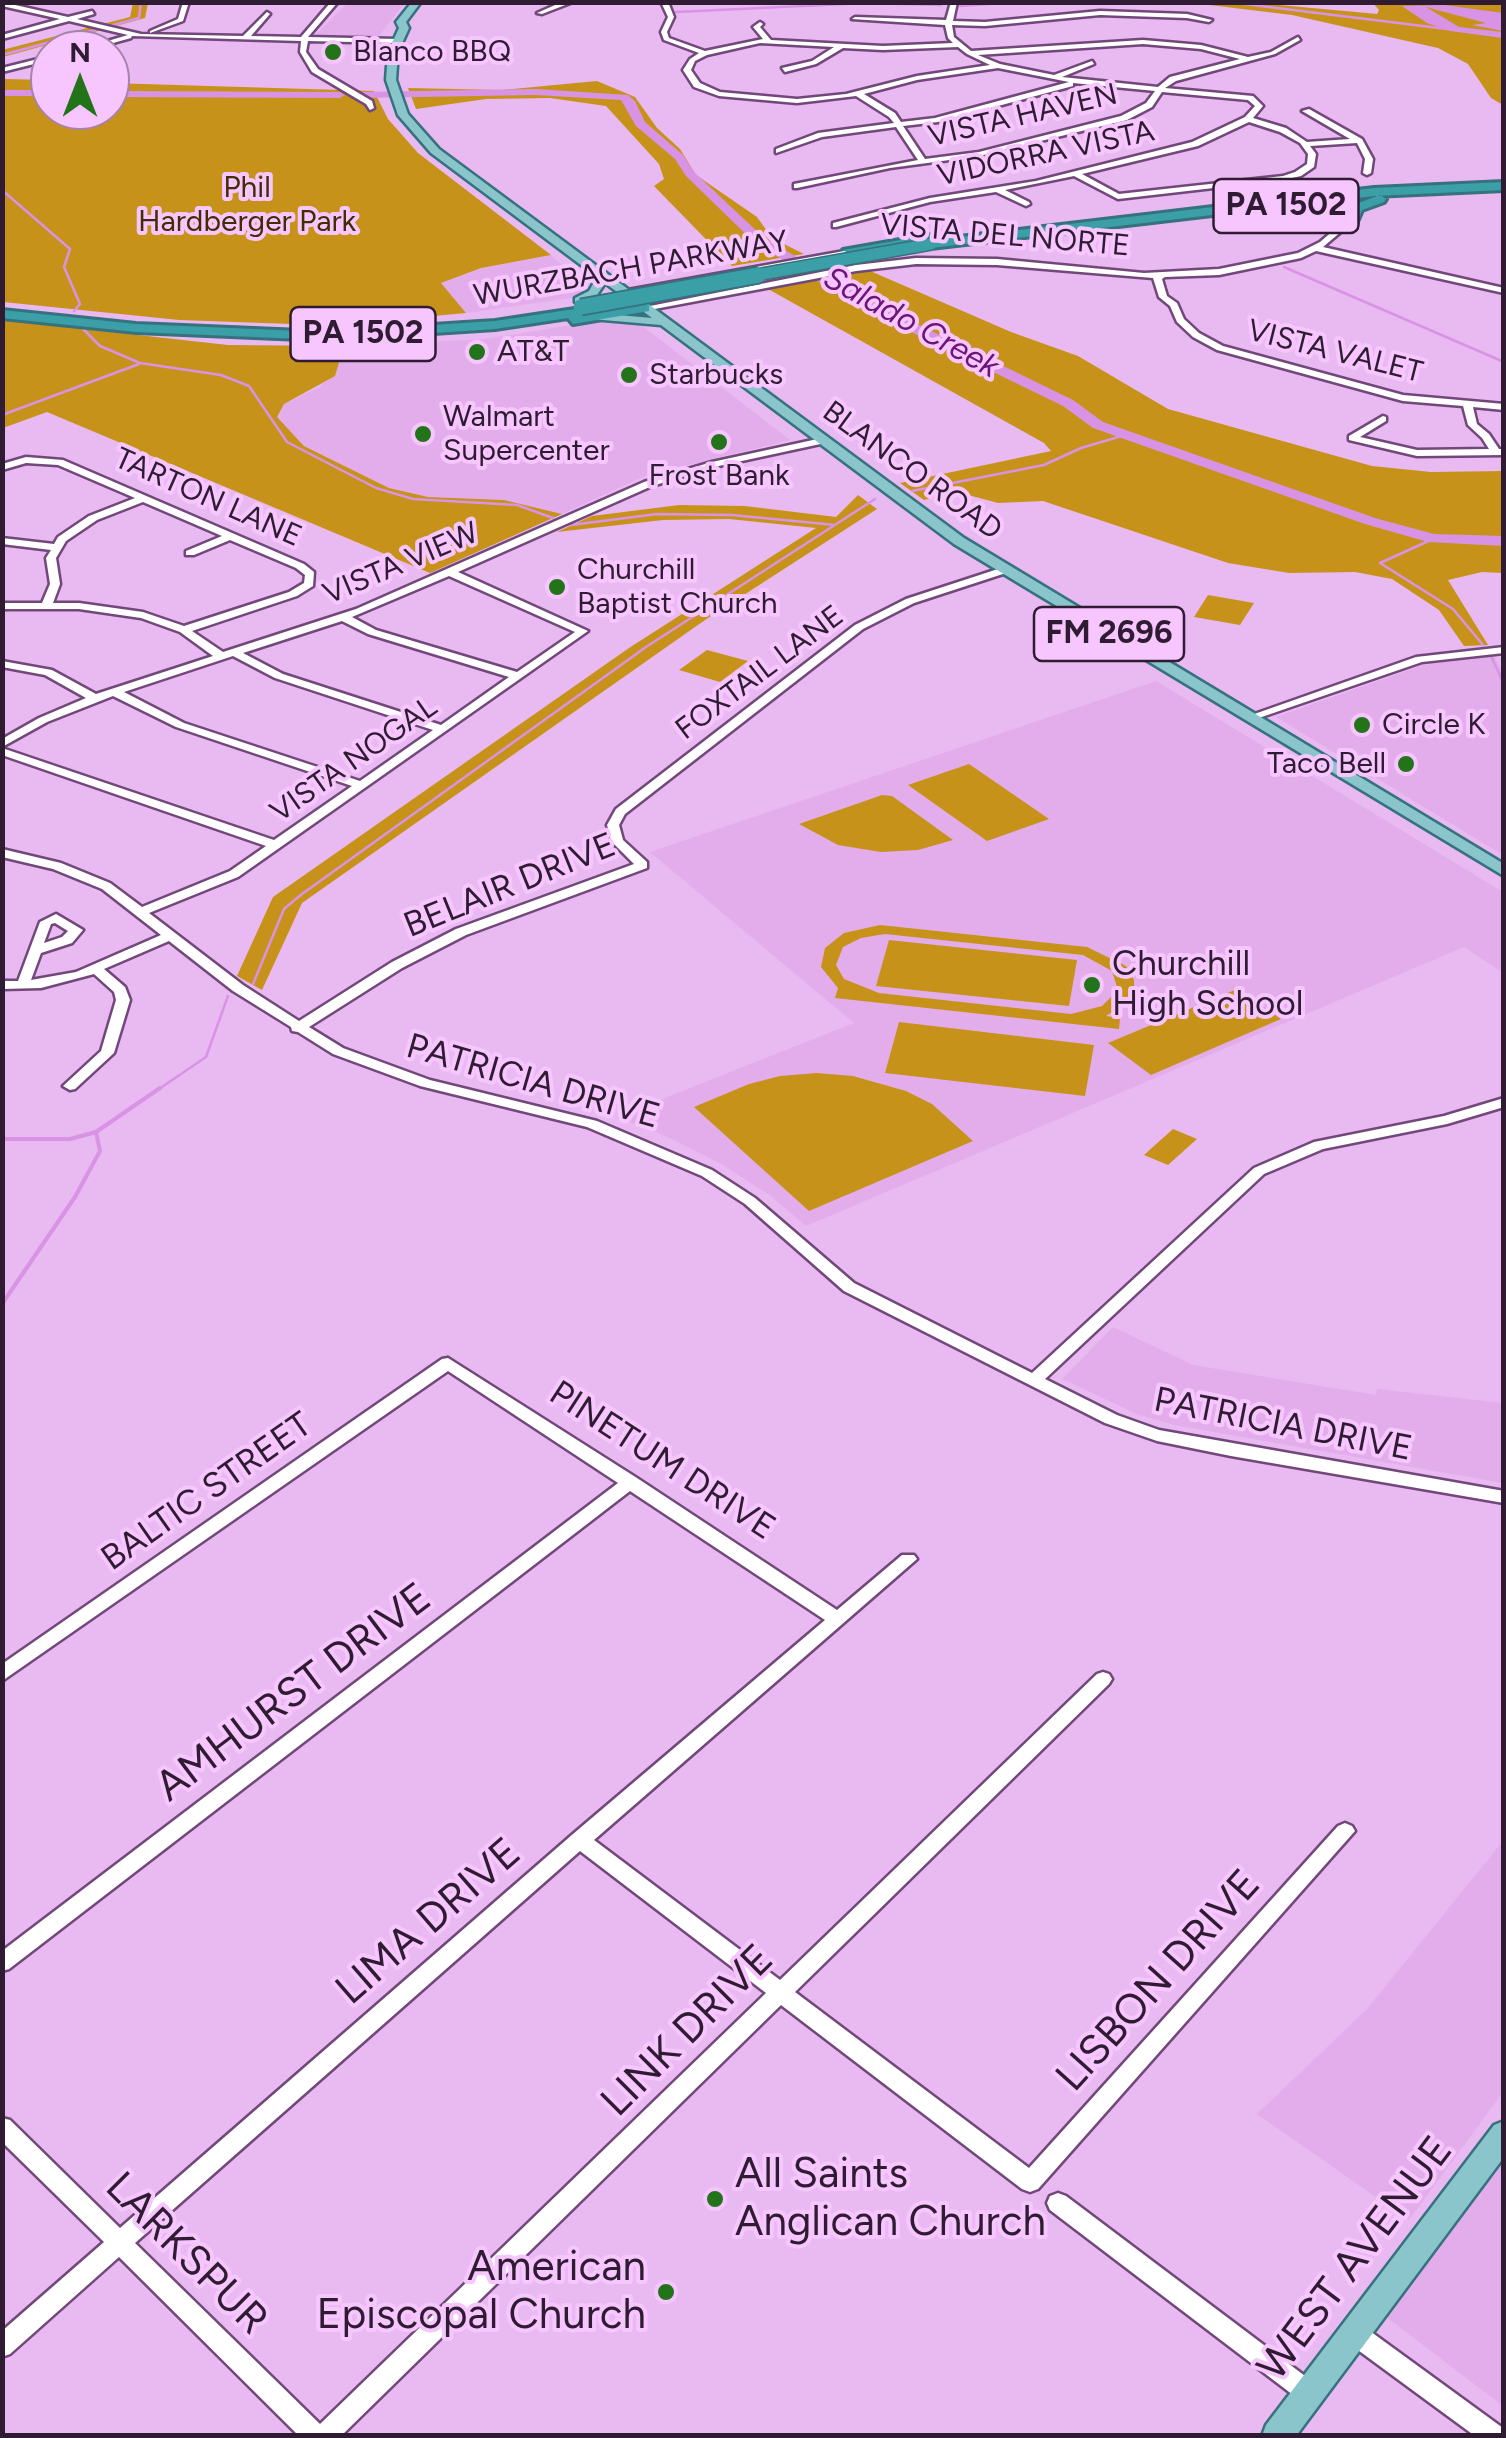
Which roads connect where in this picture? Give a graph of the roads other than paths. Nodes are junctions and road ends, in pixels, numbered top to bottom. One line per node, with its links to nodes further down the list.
1 (32, 2): 10 (street)
2 (186, 2): 24 (street)
3 (335, 2): 28 (street)
4 (417, 2): 21 (main road, BLANCO ROAD / FM 2696)
5 (432, 2): 21 (main road, BLANCO ROAD / FM 2696)
6 (570, 2): 13 (street)
7 (664, 2): 35 (street)
8 (954, 2): 18 (street)
9 (2, 4): 10 (street)
10 (16, 7): 16 (street)
11 (92, 13): 16 (street)
12 (267, 14): 26 (street)
13 (540, 14)
14 (1128, 15): 17 (street); 18 (street); 20 (street)
15 (855, 19): 18 (street)
16 (68, 20): 23 (street); 24 (street)
17 (1209, 20)
18 (950, 23): 33 (street)
19 (760, 24): 30 (street)
20 (1133, 24)
21 (404, 28): 29 (main road, BLANCO ROAD / FM 2696)
22 (1140, 31): 31 (street)
23 (4, 35)
24 (136, 35): 25 (street); 26 (street)
25 (130, 37)
26 (245, 38): 28 (street)
27 (1298, 39): 37 (street, VISTA HAVEN)
28 (303, 40): 29 (street); 46 (street)
29 (397, 41): 74 (main road, BLANCO ROAD / FM 2696)
30 (769, 41): 32 (street); 35 (street)
31 (1144, 42): 34 (street); 37 (street)
32 (844, 45): 33 (street); 41 (street)
33 (958, 45): 36 (street)
34 (1062, 47): 36 (street); 42 (street)
35 (706, 53): 45 (street)
36 (968, 53): 39 (street)
37 (1250, 60): 44 (street, VISTA HAVEN)
38 (30, 63): 40 (street)
39 (998, 66): 42 (street); 45 (street)
40 (2, 70)
41 (785, 70)
42 (1052, 78): 43 (street)
43 (1074, 82): 44 (street); 49 (street)
44 (1160, 90): 48 (street, VIDORRA VISTA); 55 (street, VISTA HAVEN)
45 (859, 94): 49 (street)
46 (370, 108)
47 (1306, 111): 50 (street)
48 (1248, 119): 51 (street); 52 (street, VIDORRA VISTA)
49 (900, 125): 54 (street); 55 (street)
50 (1357, 140): 51 (street); 57 (street)
51 (1304, 143): 56 (street)
52 (1195, 144): 53 (street); 56 (street, VIDORRA VISTA)
53 (1214, 150)
54 (779, 151)
55 (922, 162): 58 (street, VISTA HAVEN)
56 (1074, 173): 60 (street, VIDORRA VISTA)
57 (1367, 173): 61 (highway); 62 (highway)
58 (797, 186)
59 (1497, 188): 61 (highway, WURZBACH PARKWAY / PA 1502)
60 (997, 190): 63 (street); 64 (street, VIDORRA VISTA)
61 (1413, 191): 62 (highway, WURZBACH PARKWAY / PA 1502); 67 (highway, WURZBACH PARKWAY / PA 1502); 69 (highway)
62 (1346, 195): 66 (highway, WURZBACH PARKWAY / PA 1502)
63 (1026, 204)
64 (912, 205): 65 (street); 68 (street, VIDORRA VISTA)
65 (933, 213)
66 (1188, 213): 70 (highway, WURZBACH PARKWAY / PA 1502); 72 (highway)
67 (1160, 220): 69 (highway); 70 (highway, WURZBACH PARKWAY / PA 1502)
68 (836, 225)
69 (1345, 225): 71 (street, VISTA DEL NORTE)
70 (931, 246): 82 (highway, WURZBACH PARKWAY / PA 1502, bridge)
71 (1320, 246): 73 (street, VISTA DEL NORTE); 76 (street)
72 (842, 252): 73 (street, VISTA DEL NORTE); 75 (street, WURZBACH PARKWAY)
73 (1160, 275): 78 (street, VISTA DEL NORTE); 79 (street, VISTA VALET); 79 (street)
74 (605, 279): 75 (street); 77 (main road, BLANCO ROAD / FM 2696); 82 (main road)
75 (666, 284): 77 (street, WURZBACH PARKWAY); 78 (street)
76 (1504, 291)
77 (624, 292): 80 (main road, BLANCO ROAD / FM 2696); 82 (highway)
78 (683, 300): 80 (street, VISTA DEL NORTE); 83 (street)
79 (1174, 305): 84 (street, VISTA VALET)
80 (644, 308): 82 (highway); 83 (main road, BLANCO ROAD / FM 2696)
81 (2, 310): 82 (highway, WURZBACH PARKWAY / PA 1502); 82 (highway, WURZBACH PARKWAY / PA 1502)
82 (590, 310): 83 (main road)
83 (665, 323): 91 (main road, BLANCO ROAD / FM 2696)
84 (1468, 406): 85 (street, VISTA VALET); 88 (street)
85 (1484, 407): 86 (street, VISTA VALET); 89 (street)
86 (1504, 407)
87 (1382, 419): 92 (street)
88 (1471, 420): 89 (street); 90 (street)
89 (1486, 420): 90 (street)
90 (1486, 436): 92 (street)
91 (822, 441): 99 (main road, BLANCO ROAD / FM 2696); 100 (street, VISTA VIEW)
92 (1500, 452)
93 (2, 467): 94 (street, TARTON LANE)
94 (144, 498): 95 (street, TARTON LANE); 97 (street)
95 (230, 536): 98 (street); 104 (street, TARTON LANE)
96 (2, 541): 97 (street)
97 (56, 547): 101 (street)
98 (190, 553)
99 (1005, 570): 111 (main road, BLANCO ROAD / FM 2696); 117 (street, FOXTAIL LANE)
100 (449, 572): 103 (street, VISTA VIEW); 108 (street, VISTA NOGAL)
101 (48, 605): 102 (street); 104 (street)
102 (2, 606)
103 (343, 618): 106 (street, VISTA VIEW); 108 (street)
104 (184, 630): 106 (street)
105 (1504, 650): 111 (street)
106 (228, 655): 109 (street, VISTA VIEW); 112 (street)
107 (2, 664): 110 (street)
108 (518, 676): 112 (street, VISTA NOGAL)
109 (113, 692): 110 (street, VISTA VIEW); 114 (street)
110 (95, 698): 113 (street, VISTA VIEW)
111 (1249, 718): 118 (main road, BLANCO ROAD / FM 2696)
112 (442, 728): 114 (street, VISTA NOGAL)
113 (2, 747): 115 (street)
114 (361, 785): 115 (street, VISTA NOGAL)
115 (275, 846): 119 (street, VISTA NOGAL)
116 (2, 853): 119 (street, PATRICIA DRIVE)
117 (643, 865): 125 (street, BELAIR DRIVE)
118 (1504, 871)
119 (144, 912): 120 (street, PATRICIA DRIVE)
120 (172, 935): 122 (street); 125 (street, PATRICIA DRIVE)
121 (34, 950): 123 (street)
122 (96, 969): 123 (street); 126 (street)
123 (22, 984): 124 (street)
124 (2, 985)
125 (297, 1028): 129 (street, PATRICIA DRIVE)
126 (70, 1086)
127 (1504, 1102): 129 (street)
128 (448, 1363): 130 (street, PINETUM DRIVE); 134 (street, BALTIC STREET)
129 (1034, 1380): 131 (street, PATRICIA DRIVE)
130 (631, 1482): 133 (street, PINETUM DRIVE); 138 (street, AMHURST DRIVE)
131 (1504, 1497)
132 (908, 1560): 133 (street, LIMA DRIVE)
133 (838, 1618): 137 (street, LIMA DRIVE)
134 (2, 1674)
135 (1104, 1679): 139 (street, LINK DRIVE)
136 (1345, 1831): 139 (street, LISBON DRIVE)
137 (580, 1840): 139 (street); 143 (street, LIMA DRIVE)
138 (2, 1963)
139 (780, 1994): 148 (street, LINK DRIVE)
140 (2, 2127): 143 (street, LARKSPUR)
141 (1504, 2134): 144 (main road, WEST AVENUE)
142 (1058, 2204): 146 (street)
143 (119, 2241): 145 (street, LIMA DRIVE); 147 (street, LARKSPUR)
144 (1355, 2334): 146 (main road, WEST AVENUE); 150 (street)
145 (2, 2346)
146 (1309, 2393): 149 (main road, WEST AVENUE)
147 (316, 2436)
148 (324, 2436)
149 (1277, 2436)
150 (1495, 2436)

